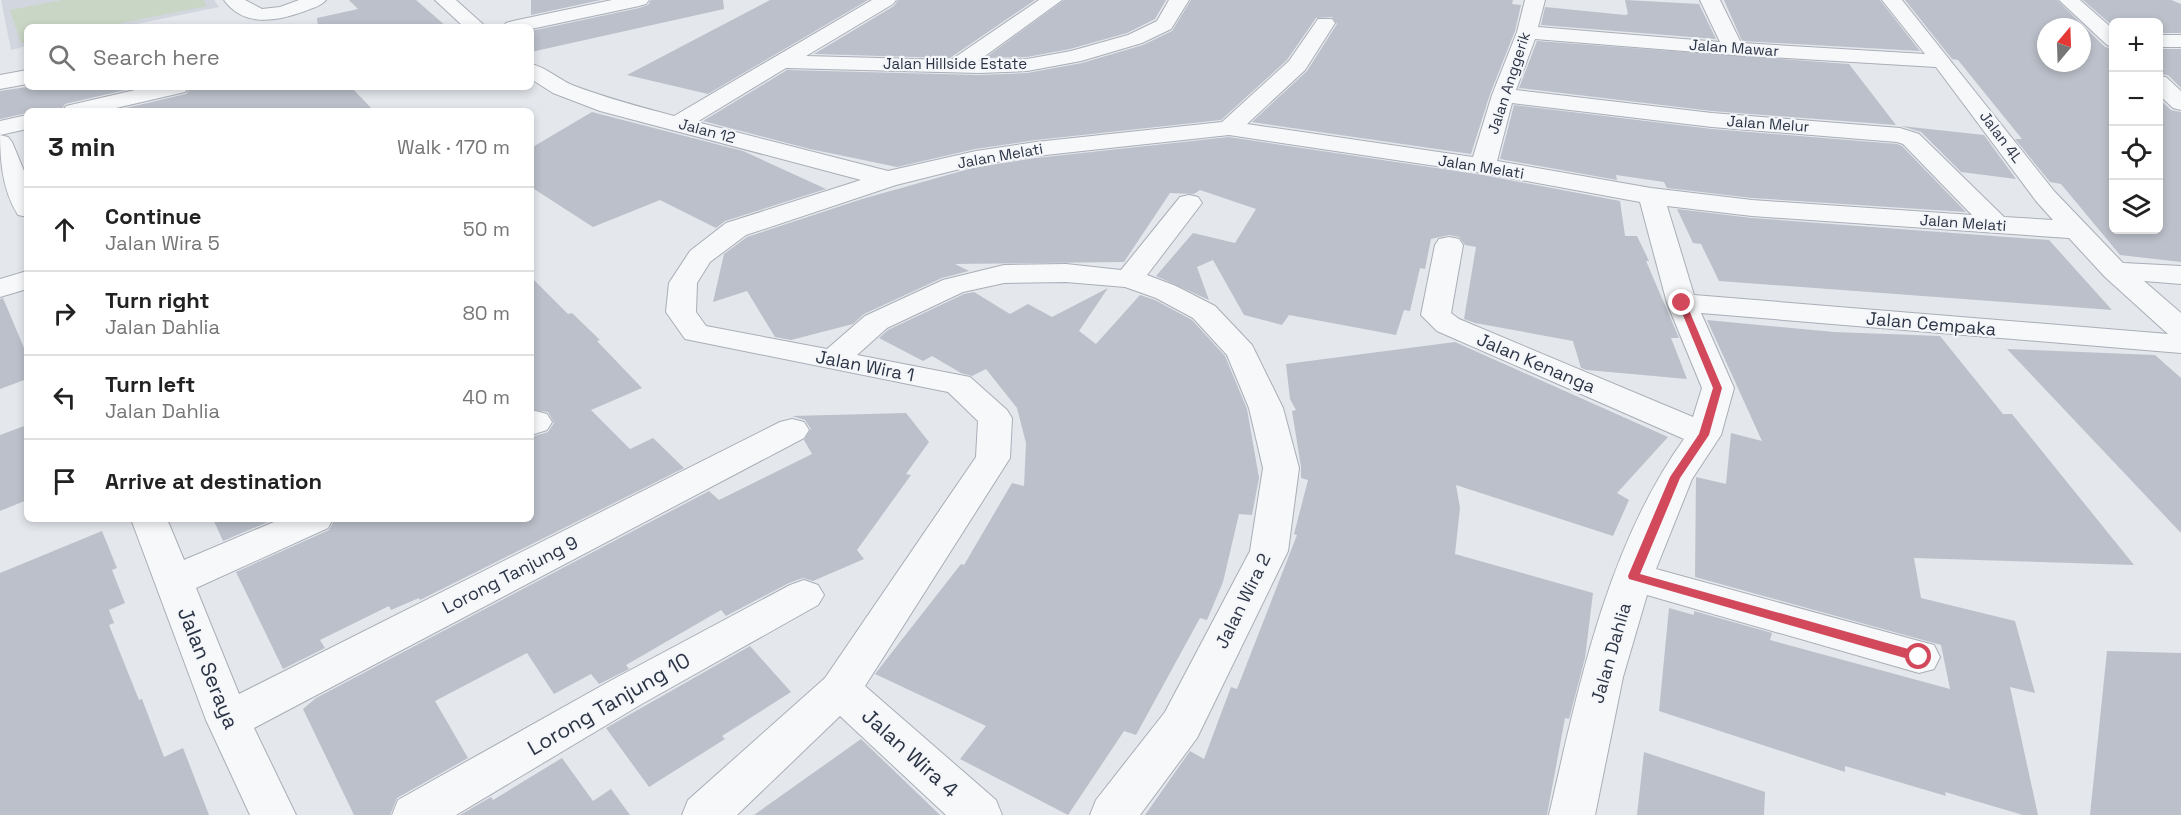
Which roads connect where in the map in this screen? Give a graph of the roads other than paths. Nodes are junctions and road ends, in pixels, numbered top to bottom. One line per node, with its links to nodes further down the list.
1 (234, 0): 2 (street)
2 (316, 0)
3 (445, 0): 13 (street)
4 (639, 0): 14 (street)
5 (886, 0): 21 (street)
6 (1052, 0): 22 (street)
7 (1179, 0): 22 (street, Jalan Hillside Estate)
8 (1534, 0): 15 (street, Jalan Anggerik)
9 (1710, 0): 19 (street)
10 (1892, 0): 20 (street, Jalan 4L)
11 (2069, 0): 16 (street)
12 (1325, 23): 34 (street)
13 (473, 24)
14 (527, 24)
15 (1527, 32): 19 (street, Jalan Mawar); 28 (street, Jalan Anggerik)
16 (2109, 35)
17 (2163, 40): 18 (street)
18 (2181, 41)
19 (1734, 49): 20 (street, Jalan Mawar)
20 (1942, 61): 43 (street, Jalan 4L)
21 (782, 63): 22 (street, Jalan Hillside Estate); 32 (street)
22 (956, 66)
23 (534, 72): 32 (street, Jalan 12)
24 (24, 78): 25 (street)
25 (0, 82)
26 (2163, 87): 29 (street)
27 (164, 90): 30 (street)
28 (1503, 95): 36 (street, Jalan Anggerik); 42 (street, Jalan Melur)
29 (2181, 103)
30 (87, 108)
31 (24, 123): 33 (street)
32 (678, 124): 38 (street, Jalan 12)
33 (0, 128)
34 (1229, 128): 36 (street, Jalan Melati); 38 (street, Jalan Melati)
35 (0, 142): 37 (street)
36 (1483, 166): 40 (street, Jalan Melati)
37 (21, 176): 39 (street)
38 (888, 179): 53 (street, Jalan Wira 1)
39 (24, 192)
40 (1651, 196): 42 (street, Jalan Melati); 50 (street, Jalan Dahlia)
41 (1189, 203): 47 (street)
42 (1997, 225): 43 (street, Jalan Melati)
43 (2077, 231): 45 (street, Jalan 4L)
44 (1449, 245): 55 (street, Jalan Kenanga)
45 (2115, 270): 46 (street); 51 (street, Jalan 4L)
46 (2181, 275)
47 (1129, 279): 53 (street, Jalan Wira 2); 68 (street, Jalan Wira 2)
48 (24, 281): 49 (street)
49 (0, 288)
50 (1682, 303): 52 (street, Jalan Cempaka); 55 (street, Jalan Dahlia)
51 (2181, 329)
52 (2181, 344)
53 (833, 360): 62 (street, Jalan Wira 1)
54 (792, 430): 63 (street, Lorong Tanjung 9)
55 (1704, 435): 58 (street, Jalan Dahlia)
56 (150, 522): 59 (street, Jalan Seraya)
57 (308, 522): 59 (street)
58 (1633, 576): 61 (street); 69 (street, Jalan Dahlia)
59 (174, 581): 63 (street, Jalan Seraya)
60 (804, 595): 65 (street, Lorong Tanjung 10)
61 (1919, 657)
62 (840, 690): 66 (street, Jalan Wira 1); 67 (street, Jalan Wira 4)
63 (228, 720): 64 (street, Jalan Seraya)
64 (273, 815)
65 (415, 815)
66 (705, 815)
67 (979, 815)
68 (1113, 815)
69 (1572, 815)

